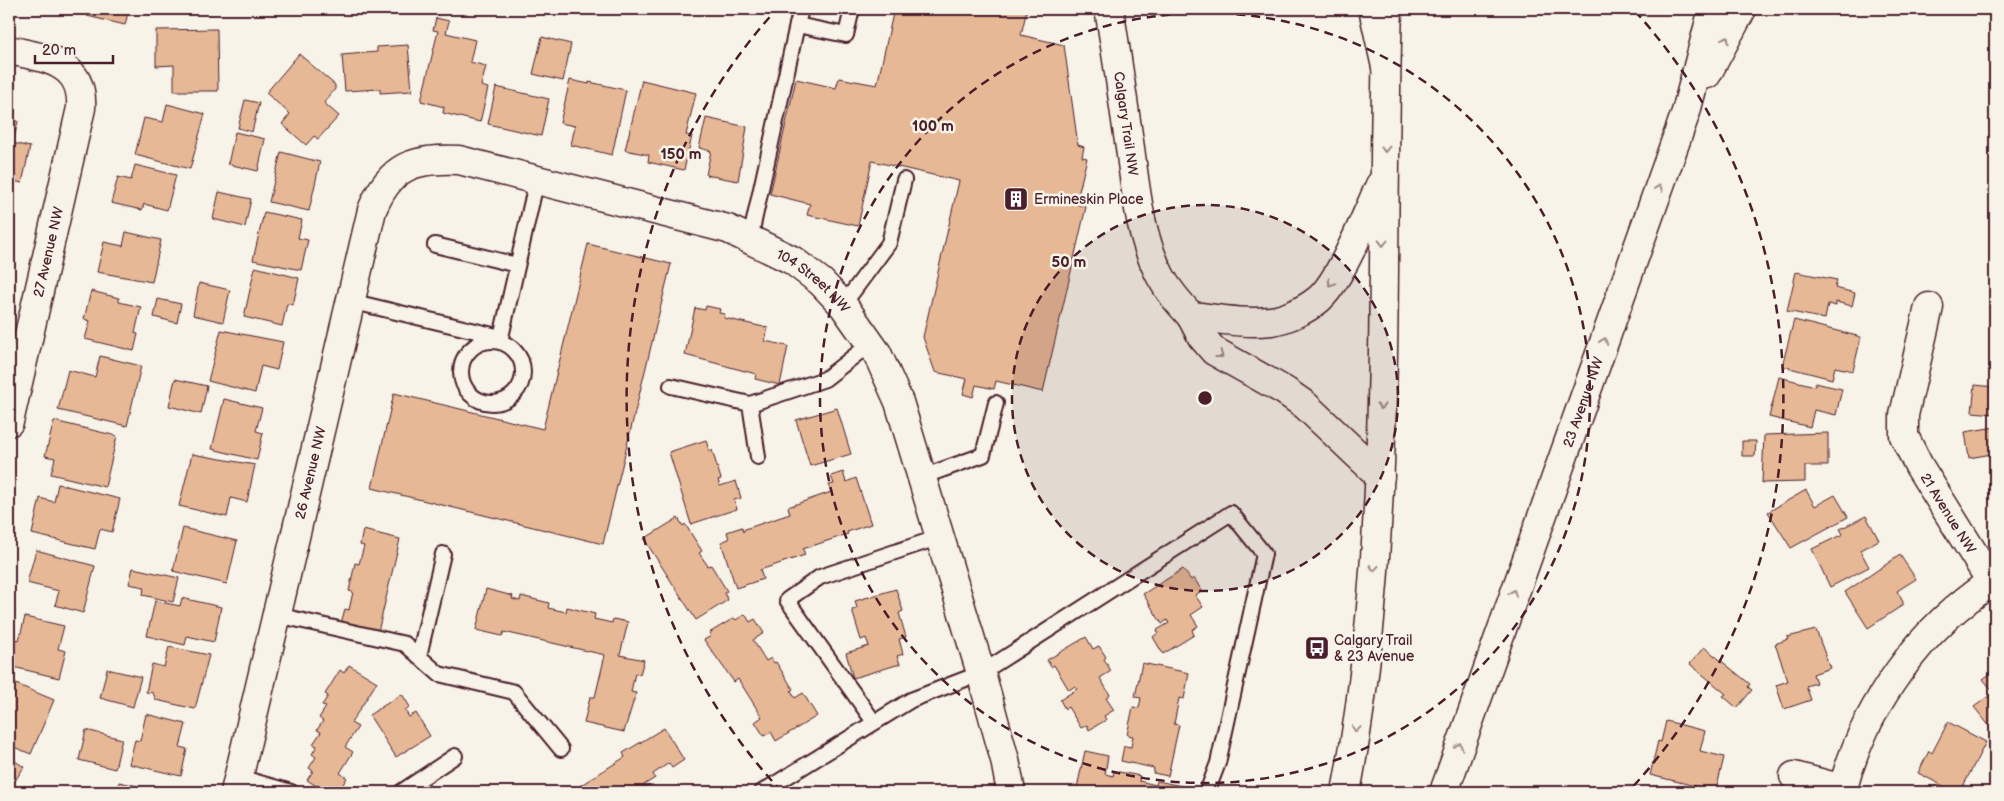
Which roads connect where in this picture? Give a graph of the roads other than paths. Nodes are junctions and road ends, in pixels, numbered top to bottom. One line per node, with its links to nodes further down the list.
1 (801, 9): 8 (lane)
2 (852, 9): 8 (lane)
3 (1110, 9): 22 (main road, Calgary Trail NW)
4 (1372, 9): 10 (main road)
5 (1388, 9): 10 (main road)
6 (1713, 9): 11 (main road, 23 Avenue NW)
7 (1742, 9): 11 (main road, one-way to 7)
8 (797, 25): 16 (lane)
9 (9, 50): 28 (main road, 27 Avenue NW)
10 (1386, 67): 13 (main road, one-way to 13)
11 (1686, 112): 50 (main road, 23 Avenue NW, one-way to 11)
12 (404, 166): 14 (main road, 104 Street NW); 19 (main road, 26 Avenue NW)
13 (1384, 177): 22 (main road, one-way to 22); 30 (main road, one-way to 30)
14 (537, 180): 16 (main road, 104 Street NW); 18 (lane)
15 (904, 180): 20 (lane)
16 (750, 239): 20 (main road, 104 Street NW)
17 (435, 245): 18 (lane)
18 (517, 265): 23 (lane)
19 (350, 301): 23 (lane); 35 (main road, 26 Avenue NW)
20 (843, 305): 24 (main road, 104 Street NW)
21 (1929, 307): 34 (main road, 21 Avenue NW)
22 (1192, 316): 30 (main road, Calgary Trail NW, one-way to 30)
23 (500, 340): 23 (lane)
24 (871, 343): 27 (lane); 31 (main road, 104 Street NW)
25 (671, 386): 27 (lane)
26 (996, 403): 31 (lane)
27 (750, 404): 29 (lane)
28 (9, 422)
29 (758, 456)
30 (1380, 476): 49 (main road, one-way to 49)
31 (922, 477): 32 (main road, 104 Street NW)
32 (940, 537): 37 (main road, 104 Street NW); 38 (lane)
33 (443, 554): 36 (lane)
34 (1994, 582): 43 (main road, 21 Avenue NW)
35 (277, 615): 36 (lane); 42 (main road, 26 Avenue NW)
36 (419, 656): 39 (lane)
37 (981, 673): 38 (lane); 47 (main road, 104 Street NW); 48 (lane)
38 (874, 722): 46 (lane)
39 (561, 749)
40 (455, 756): 45 (lane)
41 (1794, 776): 43 (main road, 21 Avenue NW)
42 (237, 784): 44 (lane)
43 (1843, 791)
44 (291, 792)
45 (401, 792)
46 (762, 792)
47 (1011, 792)
48 (1207, 792)
49 (1346, 792)
50 (1444, 792)

